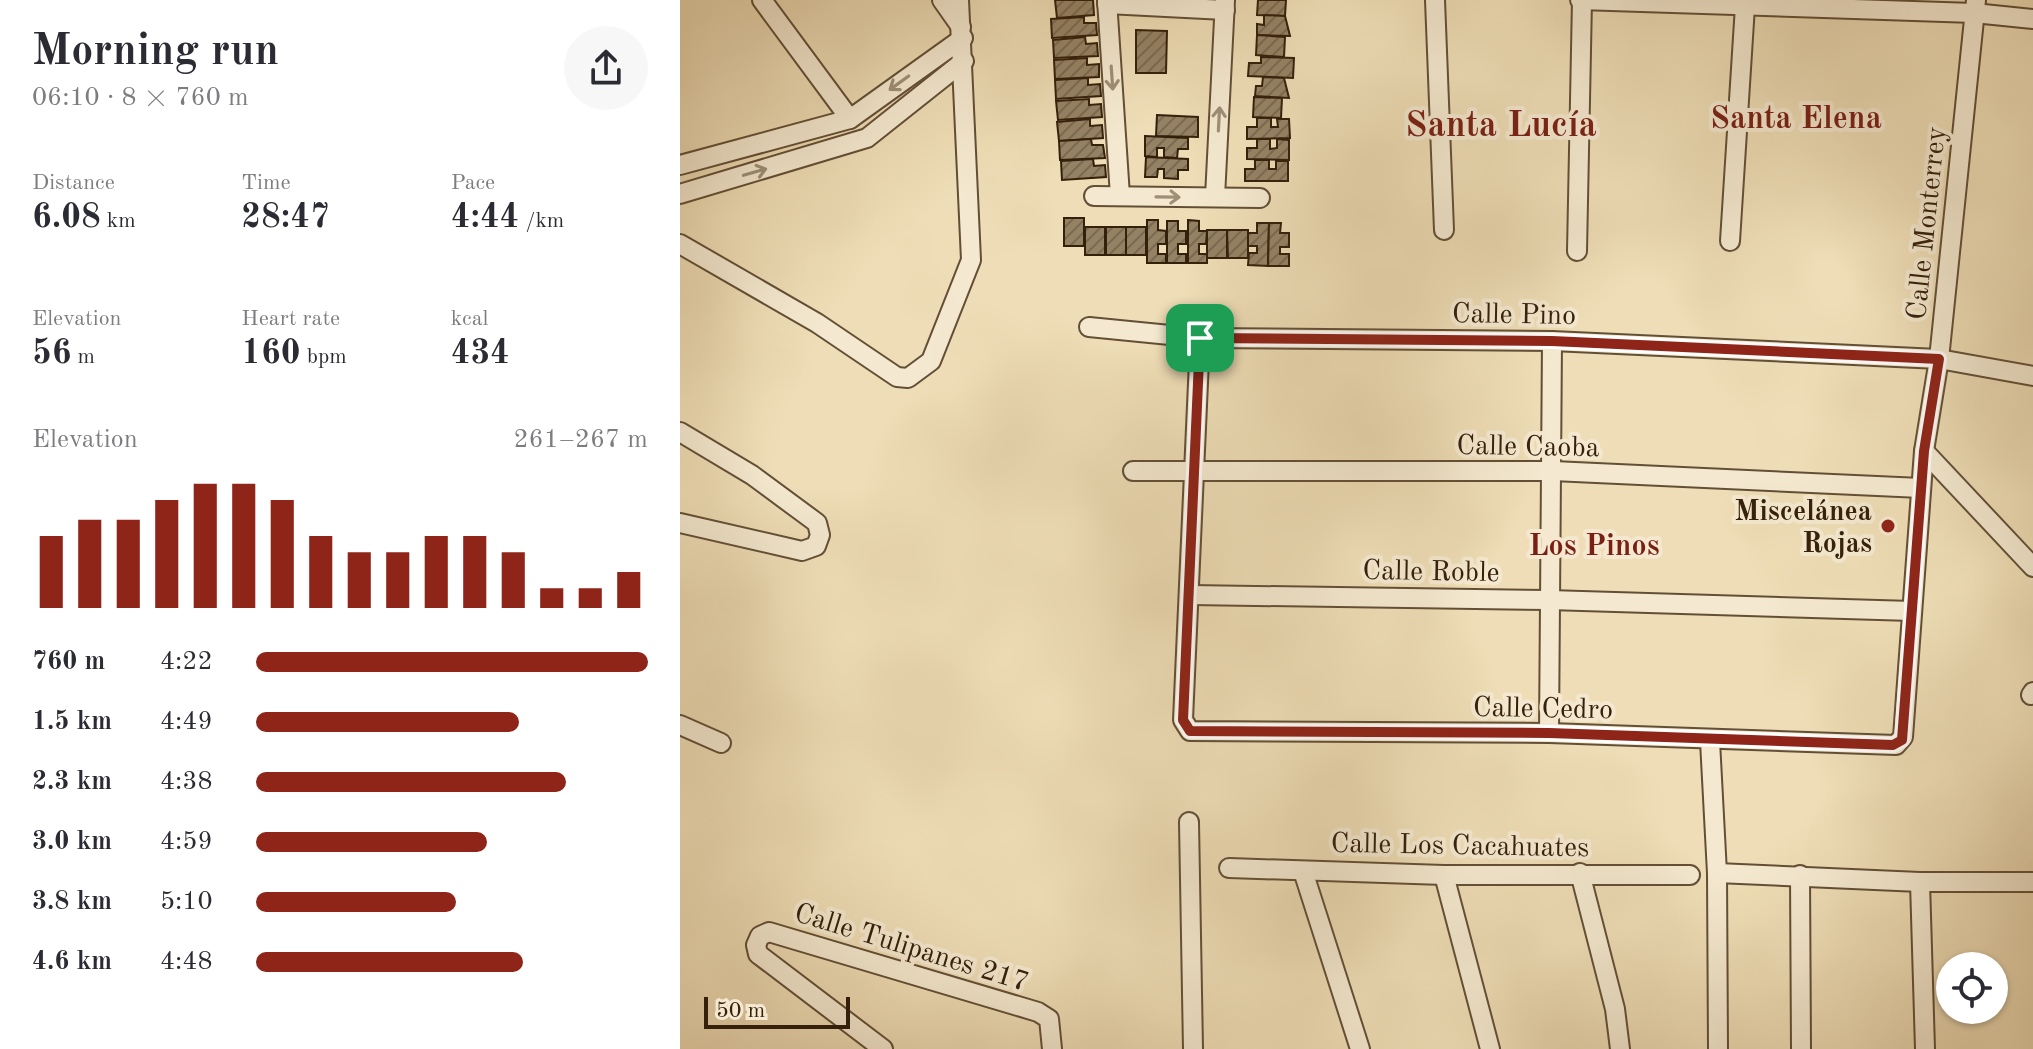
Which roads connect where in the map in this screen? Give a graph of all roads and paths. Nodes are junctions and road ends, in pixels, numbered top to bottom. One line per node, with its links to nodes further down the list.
1 (762, 0): 14 (street)
2 (942, 0): 12 (street)
3 (959, 0): 12 (street)
4 (1435, 0): 22 (street)
5 (1581, 0): 9 (street); 25 (street)
6 (1107, 2): 8 (street); 19 (street, one-way to 19)
7 (1770, 3): 9 (street); 10 (street)
8 (1225, 5): 20 (street, one-way to 8)
9 (1745, 6): 23 (street)
10 (1975, 6): 11 (street); 29 (street, Calle Monterrey)
11 (2033, 19)
12 (962, 33): 13 (street); 14 (street, one-way to 14)
13 (964, 61): 17 (street, one-way to 13); 24 (street)
14 (850, 119): 15 (street)
15 (680, 165)
16 (680, 173): 17 (street)
17 (685, 192)
18 (1094, 196): 19 (street)
19 (1120, 196): 20 (street, one-way to 20)
20 (1215, 197): 21 (street)
21 (1260, 198)
22 (1444, 230)
23 (1730, 241)
24 (680, 244)
25 (1577, 251)
26 (1089, 327): 27 (street, Calle Pino)
27 (1200, 338): 28 (street, Calle Pino); 34 (street)
28 (1552, 341): 29 (street, Calle Pino); 35 (street)
29 (1939, 359): 30 (street, Calle Pino); 32 (street, Calle Monterrey)
30 (2033, 376)
31 (680, 432): 37 (street)
32 (1924, 451): 36 (street, Calle Monterrey); 38 (street)
33 (1133, 471): 34 (street, Calle Caoba)
34 (1195, 471): 35 (street, Calle Caoba); 39 (street)
35 (1553, 471): 36 (street, Calle Caoba); 40 (street)
36 (1921, 488): 41 (street, Calle Monterrey)
37 (680, 523)
38 (2033, 567)
39 (1190, 595): 40 (street, Calle Roble); 43 (street, Calle Cedro)
40 (1549, 600): 41 (street, Calle Roble); 43 (street)
41 (1912, 611): 46 (street, Calle Monterrey)
42 (680, 725): 45 (street)
43 (1549, 733): 44 (street, Calle Cedro)
44 (1710, 741): 46 (street, Calle Cedro); 51 (street)
45 (721, 743)
46 (1899, 743)
47 (1189, 822): 59 (street)
48 (1229, 868): 49 (street, Calle Los Cacahuates)
49 (1303, 871): 52 (street, Calle Los Cacahuates); 60 (street)
50 (1580, 873): 52 (street, Calle Los Cacahuates); 53 (street, Calle Los Cacahuates); 62 (street)
51 (1717, 873): 54 (street); 63 (street)
52 (1444, 875): 61 (street)
53 (1690, 875)
54 (1800, 875): 55 (street); 64 (street)
55 (1920, 882): 56 (street); 65 (street)
56 (2033, 882)
57 (883, 1049): 58 (street, Calle Tulipanes 217)
58 (1052, 1049)
59 (1193, 1049)
60 (1360, 1049)
61 (1490, 1049)
62 (1620, 1049)
63 (1718, 1049)
64 (1801, 1049)
65 (1925, 1049)

